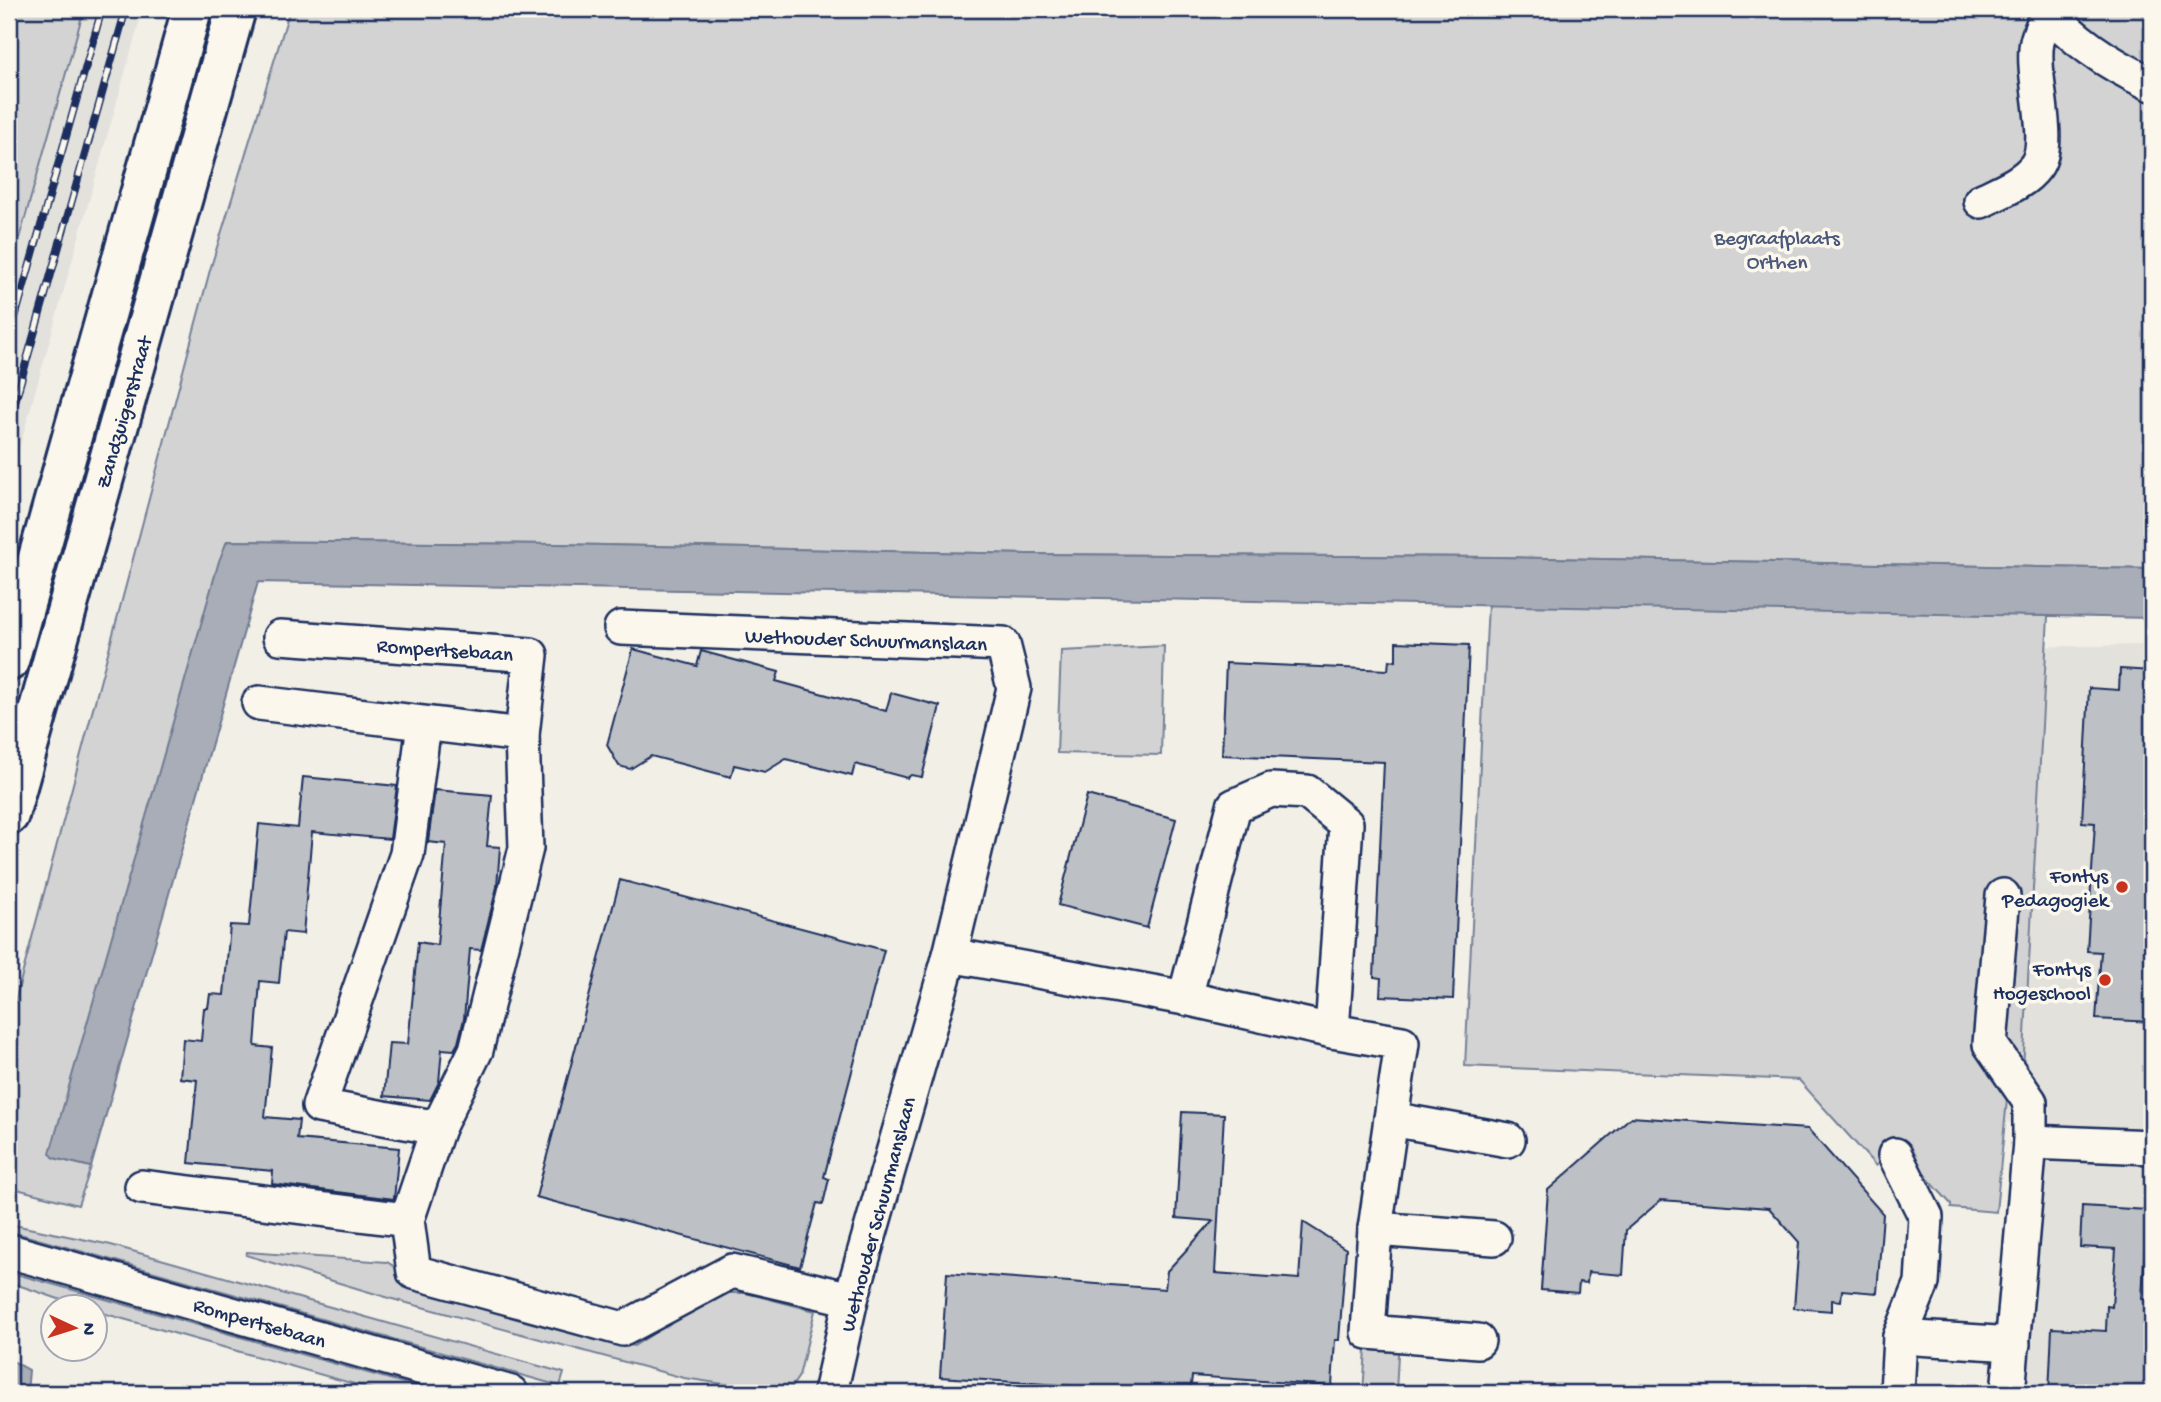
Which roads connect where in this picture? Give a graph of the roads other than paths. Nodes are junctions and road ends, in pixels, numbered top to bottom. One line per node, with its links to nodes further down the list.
1 (192, 9): 8 (main road, Zandzuigerstraat)
2 (236, 9): 12 (main road, Zandzuigerstraat)
3 (2048, 10): 4 (street); 5 (street)
4 (2152, 83)
5 (1981, 201)
6 (621, 628): 14 (street, Wethouder Schuurmanslaan)
7 (279, 637): 11 (street, Rompertsebaan)
8 (9, 661)
9 (259, 703): 10 (street)
10 (424, 724): 11 (street); 18 (street)
11 (522, 735): 18 (street, Rompertsebaan)
12 (9, 814)
13 (2003, 896): 20 (street)
14 (950, 954): 15 (street); 28 (street, Wethouder Schuurmanslaan)
15 (1185, 998): 16 (street); 16 (street)
16 (1332, 1031): 17 (street)
17 (1391, 1119): 19 (street); 25 (street)
18 (438, 1128): 24 (street, Rompertsebaan)
19 (1508, 1140)
20 (2030, 1142): 21 (street); 31 (street)
21 (2152, 1147)
22 (1895, 1155): 29 (street)
23 (142, 1187): 24 (street)
24 (407, 1220): 28 (street, Rompertsebaan)
25 (1375, 1229): 26 (street); 30 (street)
26 (1494, 1238)
27 (9, 1251): 32 (street, Rompertsebaan)
28 (851, 1298): 33 (street, Wethouder Schuurmanslaan)
29 (1900, 1337): 31 (street); 34 (street)
30 (1478, 1341)
31 (2013, 1343): 35 (street)
32 (512, 1393)
33 (830, 1393)
34 (1897, 1393)
35 (2008, 1393)

